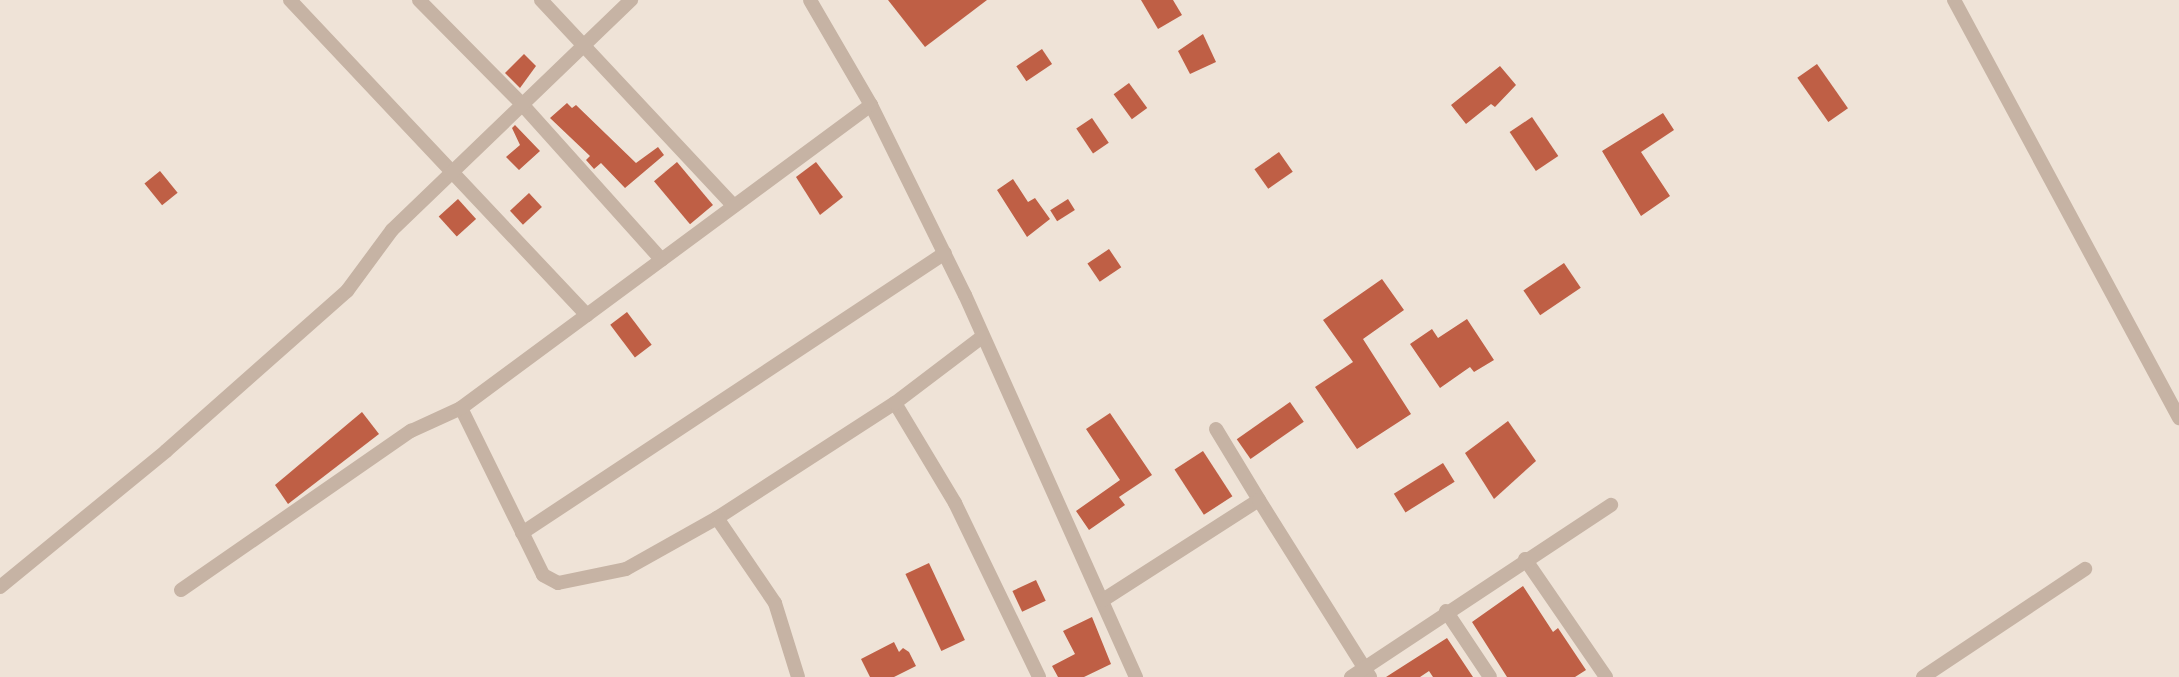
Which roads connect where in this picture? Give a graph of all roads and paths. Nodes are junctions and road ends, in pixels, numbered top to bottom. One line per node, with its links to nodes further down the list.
1 (290, 0): 10 (street)
2 (419, 0): 8 (street)
3 (541, 0): 7 (street)
4 (631, 0): 7 (street)
5 (810, 0): 9 (street)
6 (1954, 0): 18 (street)
7 (584, 43): 8 (street); 11 (street)
8 (520, 103): 10 (street); 13 (street)
9 (871, 105): 11 (street); 12 (street)
10 (453, 173): 14 (street); 26 (street)
11 (734, 206): 13 (street)
12 (945, 253): 15 (street); 23 (street)
13 (662, 260): 14 (street)
14 (587, 315): 17 (street)
15 (982, 337): 16 (street); 28 (street)
16 (895, 402): 22 (street); 33 (street)
17 (461, 408): 23 (street); 27 (street)
18 (2179, 418)
19 (1216, 429): 20 (street)
20 (1259, 500): 28 (street); 30 (street)
21 (1611, 505): 24 (street)
22 (718, 518): 23 (street); 32 (street)
23 (522, 533)
24 (1525, 559): 29 (street); 36 (street)
25 (2085, 569): 37 (street)
26 (0, 587)
27 (181, 590)
28 (1103, 600): 31 (street)
29 (1446, 611): 30 (street); 35 (street)
30 (1367, 673): 34 (street)
31 (1130, 675)
32 (798, 677)
33 (1039, 677)
34 (1351, 677)
35 (1490, 677)
36 (1606, 677)
37 (1923, 677)

